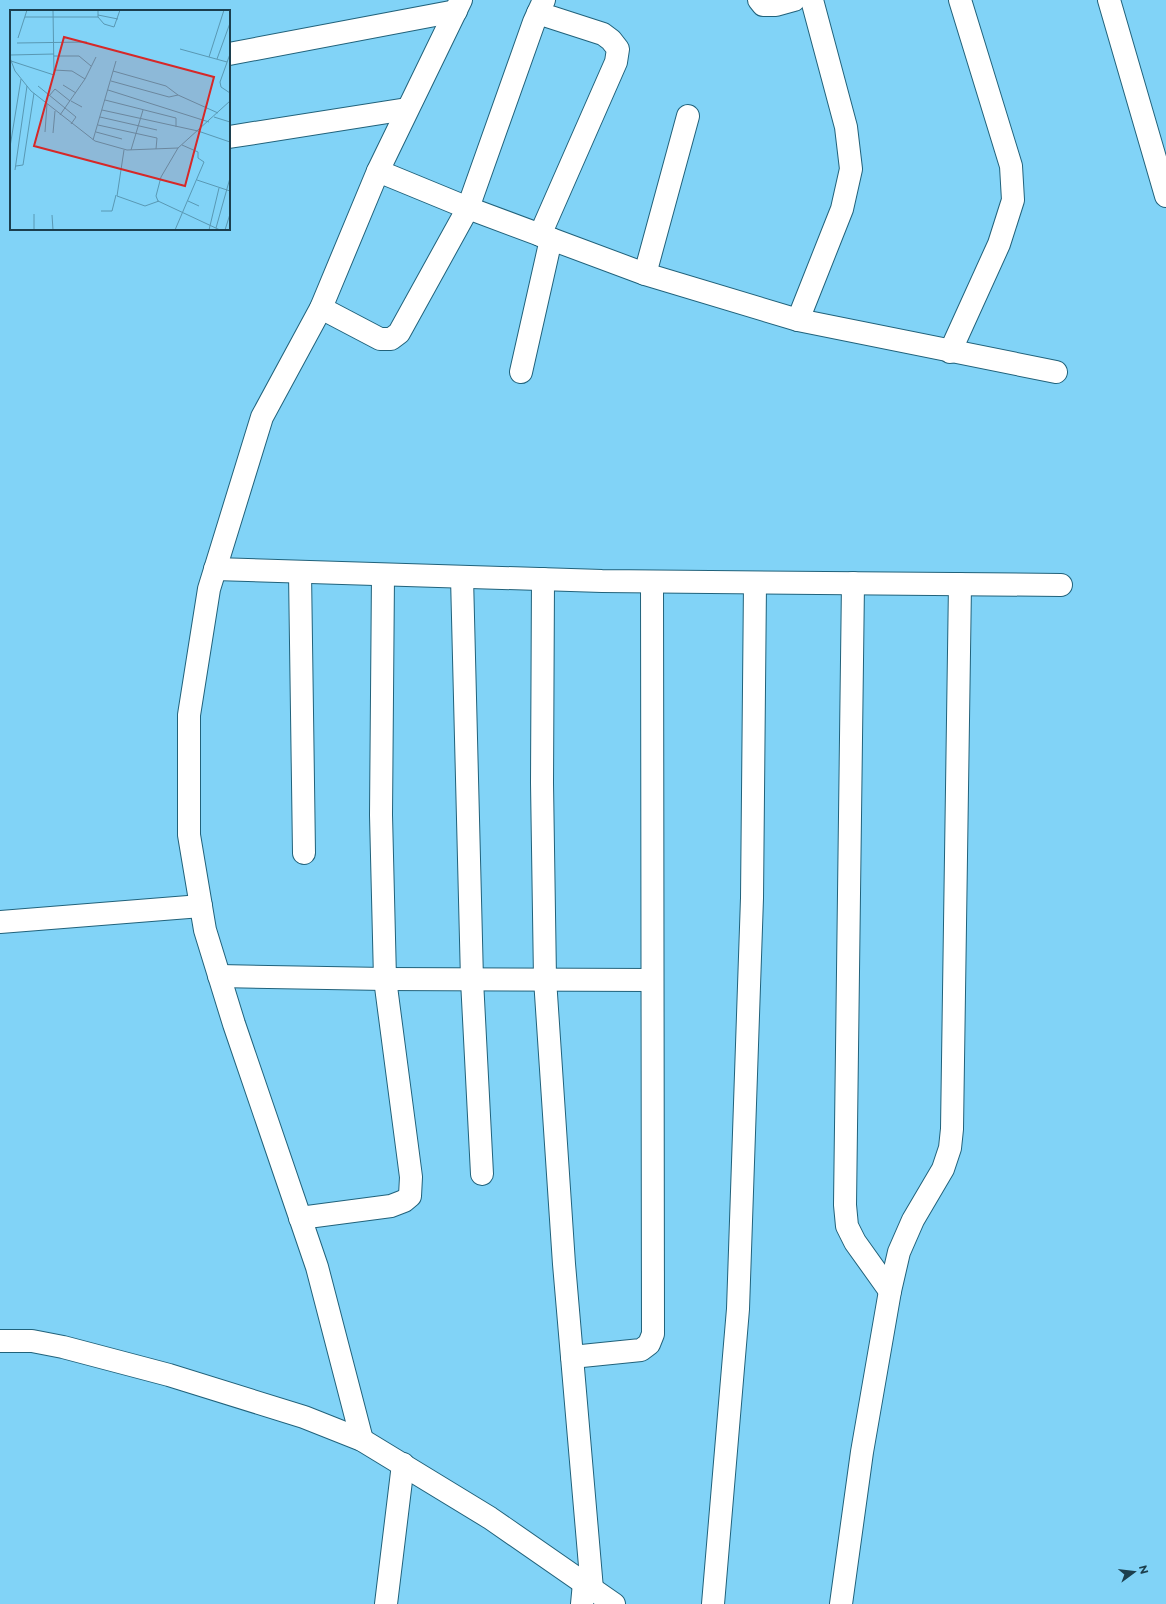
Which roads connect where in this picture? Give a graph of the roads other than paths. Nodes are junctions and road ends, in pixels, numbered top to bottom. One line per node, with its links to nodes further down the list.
1 (759, 0): 2 (street)
2 (794, 0)
3 (812, 0): 18 (street)
4 (960, 0): 19 (street)
5 (1109, 0): 13 (street)
6 (458, 6): 8 (street); 9 (street)
7 (541, 7): 14 (street); 15 (street)
8 (230, 54)
9 (407, 109): 11 (street); 12 (street)
10 (688, 116): 16 (street)
11 (230, 137)
12 (378, 171): 14 (street); 17 (street)
13 (1166, 196)
14 (468, 208): 15 (street); 17 (street)
15 (545, 237): 16 (street); 20 (street)
16 (645, 274): 18 (street)
17 (321, 308): 22 (street)
18 (798, 320): 19 (street)
19 (950, 352): 21 (street)
20 (521, 372)
21 (1056, 372)
22 (215, 569): 23 (street); 33 (street)
23 (300, 572): 24 (street); 32 (street)
24 (383, 575): 25 (street); 36 (street)
25 (462, 577): 26 (street); 37 (street)
26 (543, 579): 27 (street); 38 (street)
27 (652, 582): 28 (street); 39 (street)
28 (755, 582): 29 (street); 50 (street)
29 (853, 584): 30 (street); 42 (street)
30 (960, 584): 31 (street); 42 (street)
31 (1061, 585)
32 (304, 853)
33 (201, 906): 34 (street); 35 (street)
34 (0, 922)
35 (219, 976): 36 (street); 41 (street)
36 (385, 979): 37 (street); 41 (street)
37 (472, 980): 38 (street); 40 (street)
38 (545, 980): 39 (street); 44 (street)
39 (652, 980): 44 (street)
40 (482, 1174)
41 (300, 1218): 45 (street)
42 (890, 1291): 51 (street)
43 (0, 1341): 45 (street)
44 (572, 1357): 47 (street)
45 (362, 1440): 46 (street)
46 (403, 1464): 47 (street); 48 (street)
47 (586, 1592): 49 (street)
48 (386, 1604)
49 (614, 1604)
50 (713, 1604)
51 (841, 1604)

